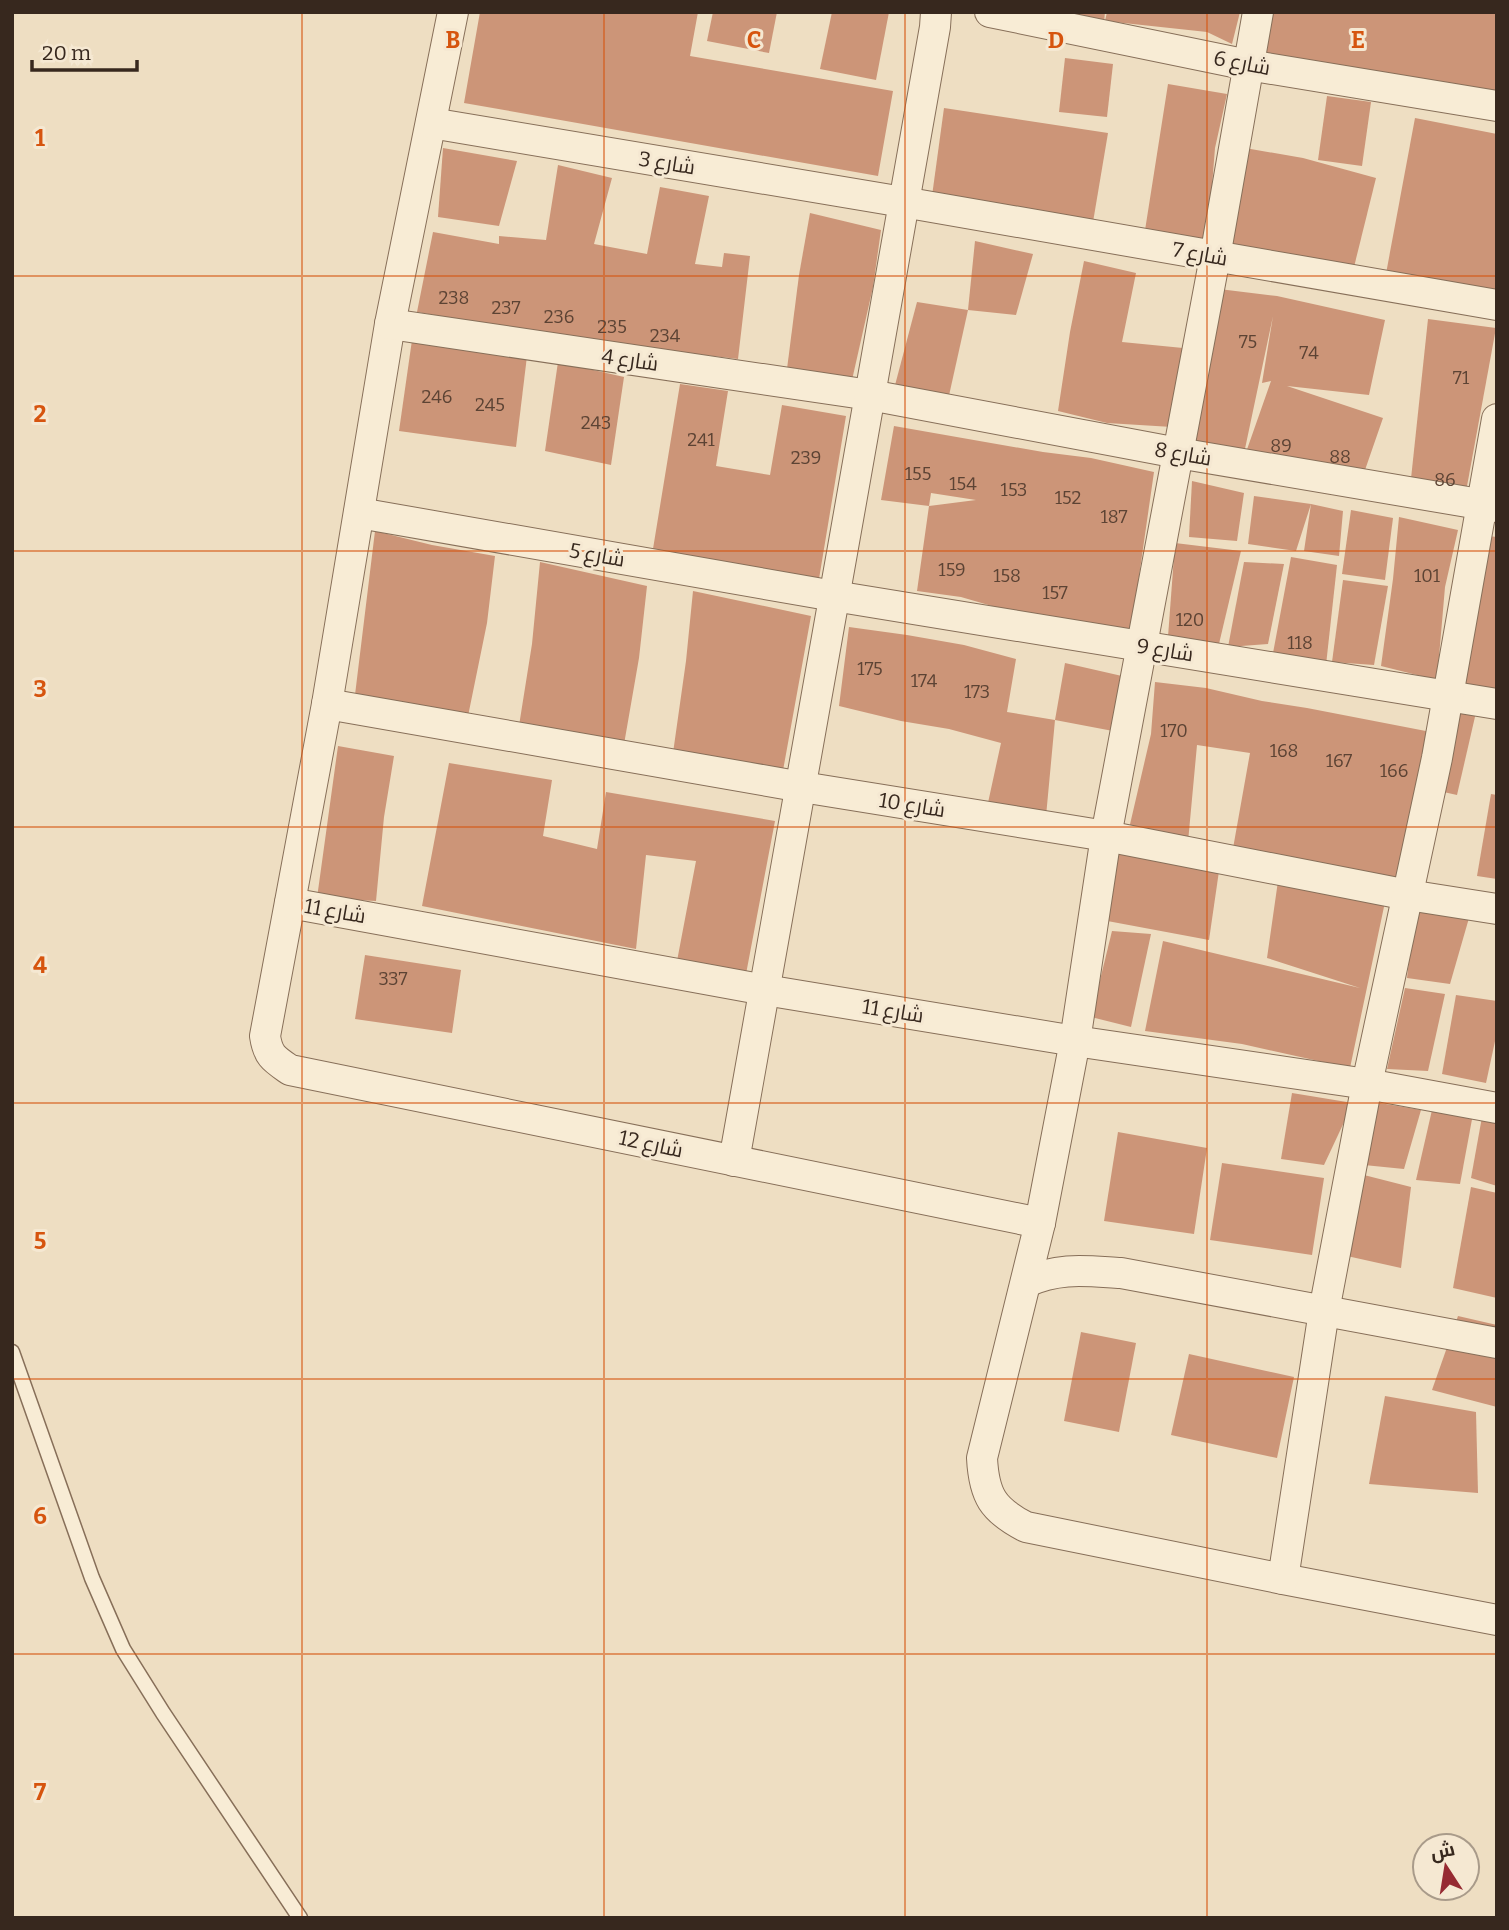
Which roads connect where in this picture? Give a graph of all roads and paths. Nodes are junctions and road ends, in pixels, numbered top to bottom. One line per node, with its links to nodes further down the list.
1 (453, 12): 7 (street)
2 (936, 12): 8 (street)
3 (989, 12): 5 (street, شارع 6)
4 (1258, 12): 5 (street)
5 (1248, 65): 6 (street, شارع 6); 9 (street)
6 (1497, 106)
7 (431, 123): 8 (street, شارع 3); 11 (street)
8 (903, 202): 9 (street, شارع 7); 12 (street)
9 (1215, 257): 10 (street, شارع 7); 14 (street)
10 (1497, 305)
11 (390, 324): 12 (street, شارع 4); 16 (street)
12 (870, 395): 14 (street, شارع 8); 17 (street)
13 (1497, 419): 15 (street)
14 (1178, 453): 15 (street, شارع 8); 18 (street)
15 (1490, 506): 19 (street)
16 (359, 513): 17 (street, شارع 5); 20 (street)
17 (834, 596): 18 (street, شارع 9); 22 (street)
18 (1142, 647): 19 (street, شارع 9); 23 (street)
19 (1447, 696): 21 (street, شارع 9); 24 (street)
20 (327, 704): 22 (street, شارع 10); 25 (street)
21 (1497, 704)
22 (802, 787): 23 (street, شارع 10); 27 (street)
23 (1106, 836): 24 (street, شارع 10); 28 (street)
24 (1408, 895): 26 (street, شارع 10); 29 (street)
25 (290, 904): 27 (street, شارع 11); 31 (street, شارع 12)
26 (1497, 909)
27 (765, 990): 28 (street, شارع 11); 31 (street)
28 (1075, 1041): 29 (street, شارع 11); 32 (street)
29 (1367, 1084): 30 (street, شارع 11); 34 (street)
30 (1497, 1108)
31 (734, 1161): 32 (street, شارع 12)
32 (1040, 1223): 33 (street)
33 (1026, 1282): 34 (street); 37 (street)
34 (1324, 1311): 35 (street); 37 (street)
35 (1497, 1343)
36 (12, 1352): 39 (lane)
37 (1283, 1579): 38 (street)
38 (1497, 1620)
39 (300, 1918)

